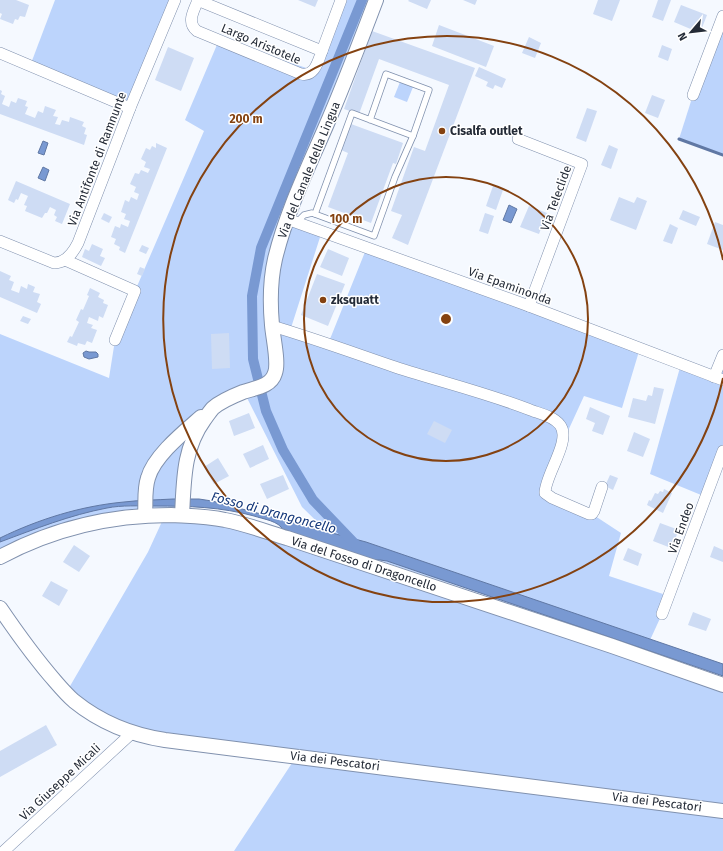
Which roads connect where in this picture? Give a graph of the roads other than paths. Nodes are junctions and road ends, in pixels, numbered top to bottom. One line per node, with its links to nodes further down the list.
1 (175, 0): 9 (street, Via Antifonte di Ramnunte)
2 (197, 0): 6 (street, Largo Aristotele); 6 (street, Largo Aristotele)
3 (341, 0): 6 (street)
4 (376, 0): 14 (street, Via del Canale della Lingua)
5 (723, 16): 8 (street)
6 (322, 51)
7 (0, 53): 9 (street)
8 (693, 94)
9 (130, 108): 16 (street, Via Antifonte di Ramnunte)
10 (370, 120): 11 (lane); 11 (lane); 13 (lane)
11 (413, 136): 13 (lane)
12 (518, 139): 17 (street, Via Teleclide)
13 (315, 214): 14 (lane)
14 (292, 220): 17 (street, Via Epaminonda); 18 (street, Via del Canale della Lingua)
15 (0, 241): 16 (street)
16 (65, 260): 19 (street)
17 (529, 306): 21 (street, Via Epaminonda)
18 (272, 326): 22 (street, Via del Canale della Lingua); 26 (street)
19 (115, 340)
20 (723, 355): 21 (street)
21 (718, 378)
22 (212, 408): 23 (street); 25 (street, Via del Canale della Lingua)
23 (170, 446): 25 (street); 27 (street)
24 (723, 450): 31 (street, Via Endeo)
25 (188, 456): 28 (street, Via del Canale della Lingua)
26 (602, 487)
27 (145, 513): 28 (street, Via del Fosso di Dragoncello); 29 (street, Via del Fosso di Dragoncello)
28 (182, 513): 32 (street, Via del Fosso di Dragoncello)
29 (0, 556)
30 (0, 608): 33 (street, Via dei Pescatori)
31 (662, 614)
32 (723, 685)
33 (133, 732): 34 (street, Via dei Pescatori); 35 (street, Via Giuseppe Micali)
34 (723, 811)
35 (4, 851)

